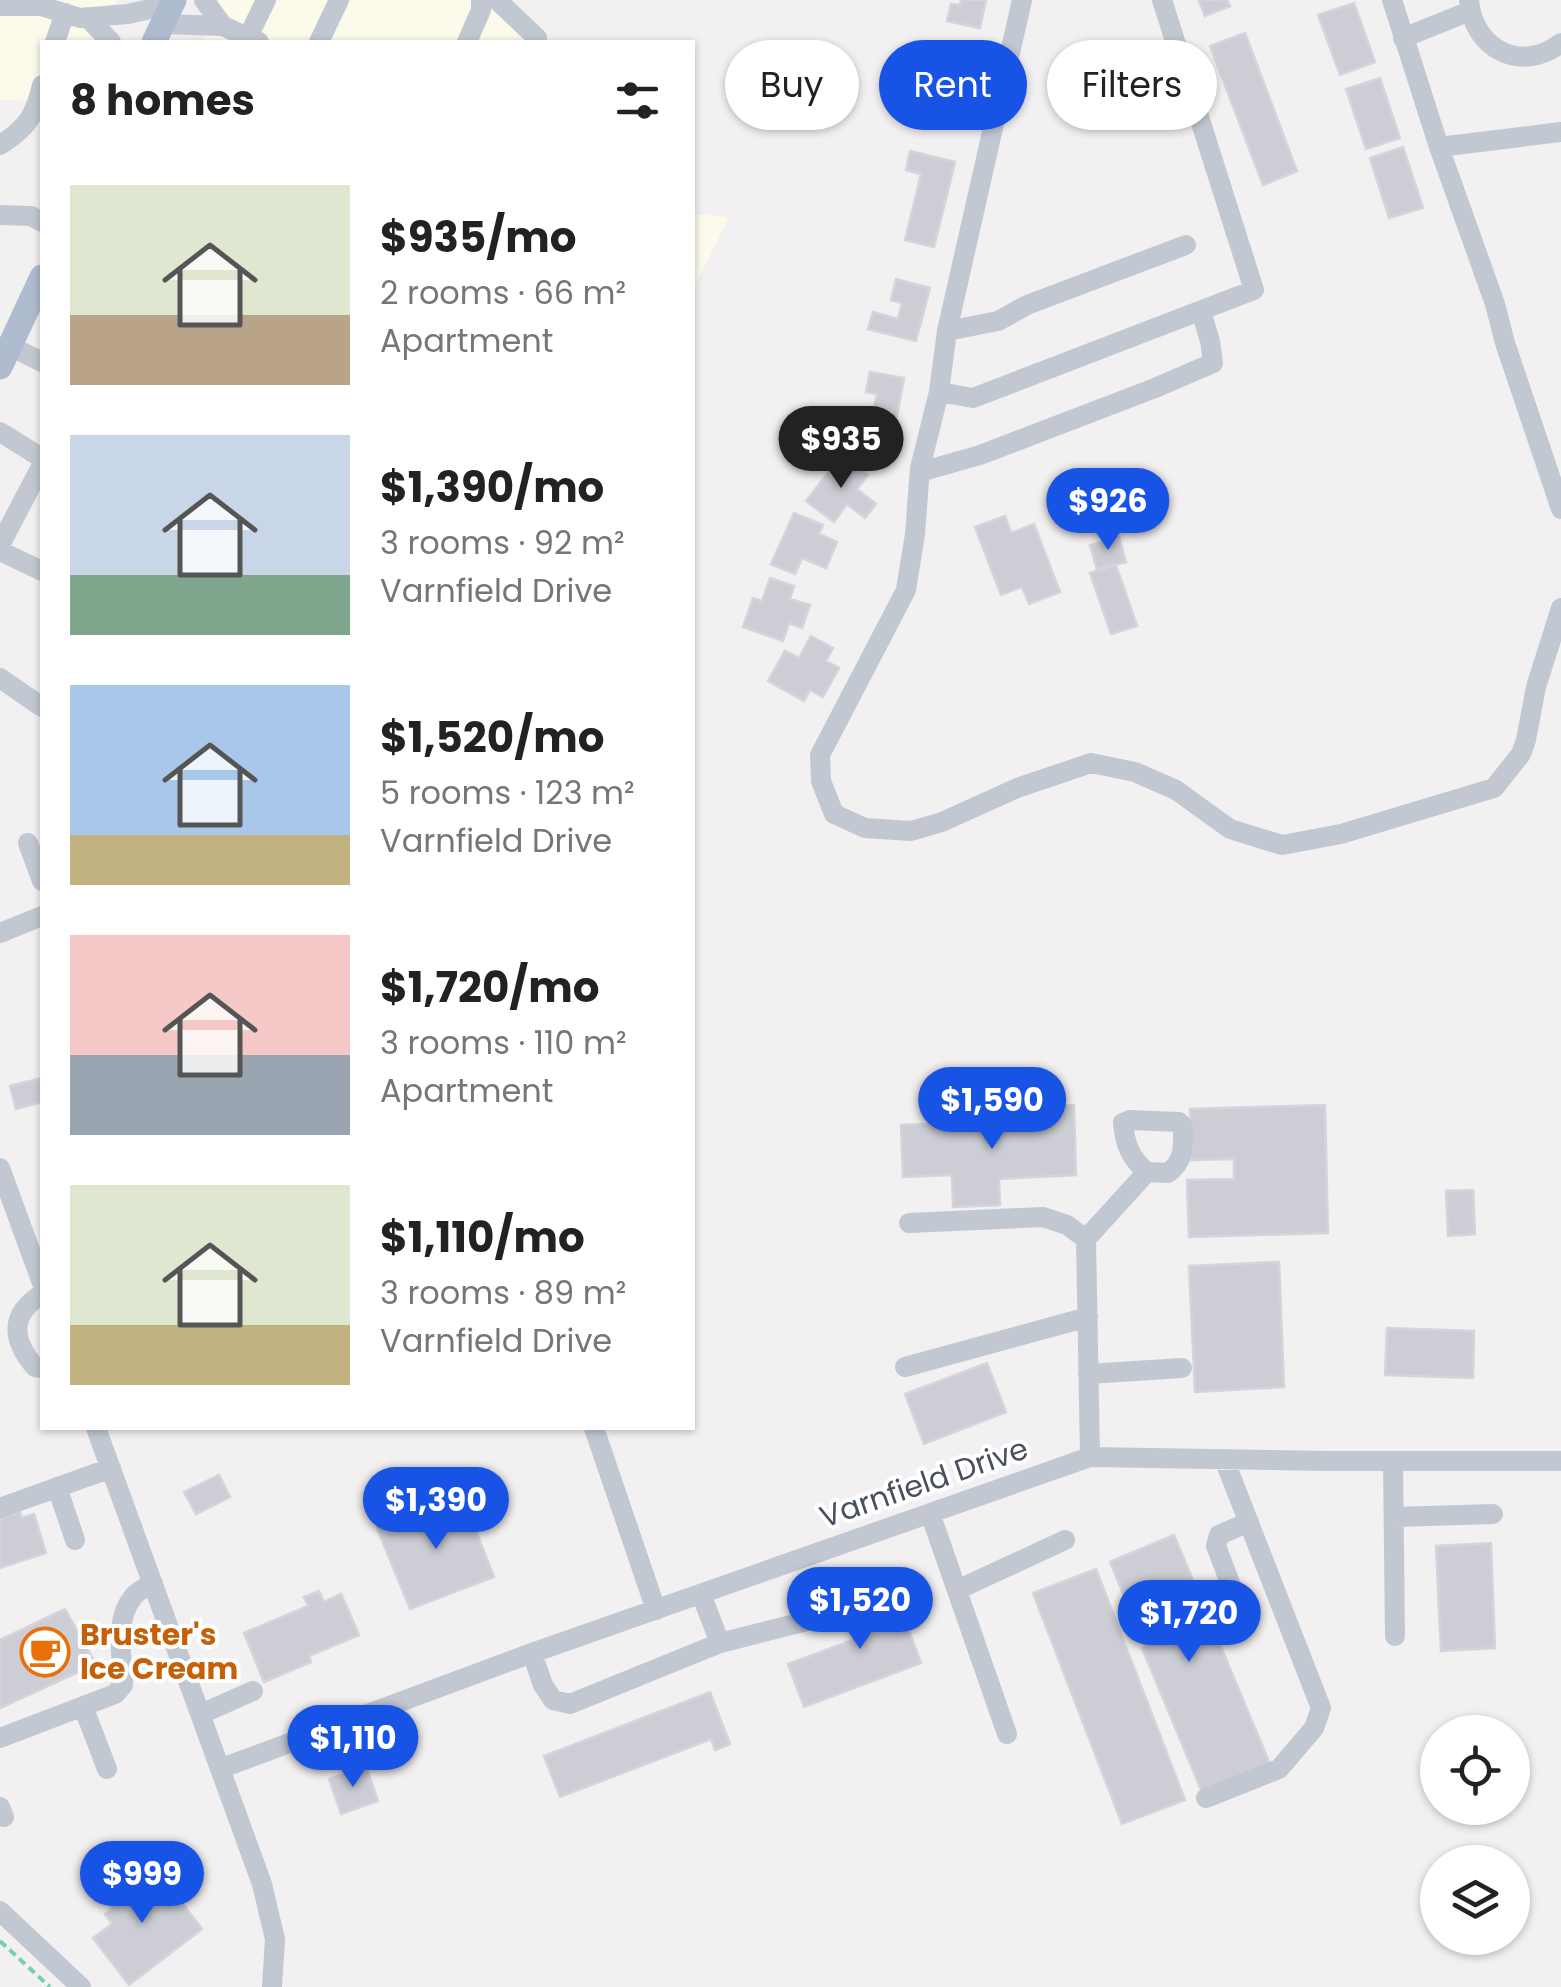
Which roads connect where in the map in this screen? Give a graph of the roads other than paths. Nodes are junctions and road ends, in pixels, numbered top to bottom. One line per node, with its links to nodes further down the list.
1 (204, 0): 14 (street)
2 (266, 0): 18 (street)
3 (339, 0): 19 (street)
4 (481, 0): 20 (street)
5 (497, 0): 21 (street)
6 (1022, 0): 32 (street)
7 (1162, 0): 31 (street)
8 (1392, 0): 15 (street)
9 (1470, 5): 15 (street); 22 (street)
10 (0, 6): 11 (street)
11 (65, 13): 12 (street); 16 (street)
12 (87, 17): 13 (street); 17 (street)
13 (166, 18): 14 (street)
14 (224, 26): 18 (street)
15 (1403, 38): 26 (street)
16 (56, 40)
17 (108, 40)
18 (253, 40)
19 (320, 40)
20 (467, 40)
21 (536, 40)
22 (1560, 46)
23 (40, 93): 25 (street)
24 (1561, 132): 26 (street)
25 (0, 145)
26 (1439, 146): 40 (street)
27 (0, 216): 28 (street)
28 (40, 221)
29 (1186, 245): 32 (street)
30 (40, 282): 33 (main road)
31 (1201, 310): 35 (street); 39 (street)
32 (947, 331): 35 (street)
33 (5, 357): 34 (street)
34 (40, 362)
35 (939, 392): 39 (street)
36 (0, 432): 37 (street)
37 (40, 460)
38 (40, 465): 41 (street)
39 (920, 472): 43 (street)
40 (1559, 495)
41 (0, 548): 42 (street)
42 (40, 570)
43 (1561, 608)
44 (0, 678): 45 (street)
45 (40, 705)
46 (28, 843): 47 (street)
47 (40, 876)
48 (40, 917): 49 (street)
49 (0, 933)
50 (0, 1168): 54 (street)
51 (1147, 1172): 53 (street)
52 (909, 1223): 53 (street)
53 (1086, 1238): 56 (street)
54 (40, 1278)
55 (40, 1295): 58 (street)
56 (1088, 1317): 57 (street); 60 (street)
57 (905, 1367)
58 (40, 1368)
59 (1182, 1368): 60 (street)
60 (1088, 1374): 63 (street)
61 (595, 1430): 80 (street)
62 (98, 1431): 67 (street)
63 (1090, 1457): 64 (street, Varnfield Drive); 70 (street, Varnfield Drive)
64 (1224, 1459): 65 (street, Varnfield Drive); 73 (street)
65 (1393, 1461): 66 (street, Varnfield Drive); 72 (street)
66 (1561, 1461)
67 (111, 1468): 68 (street); 76 (street)
68 (57, 1487): 69 (street); 74 (street)
69 (0, 1508)
70 (930, 1513): 78 (street); 79 (street, Varnfield Drive)
71 (1493, 1514): 72 (street)
72 (1394, 1517): 82 (street)
73 (1249, 1522): 77 (street); 92 (street)
74 (75, 1540)
75 (1065, 1540): 78 (street)
76 (154, 1584): 86 (street); 87 (street)
77 (1232, 1588)
78 (957, 1590): 88 (street)
79 (702, 1594): 80 (street, Varnfield Drive); 83 (street)
80 (656, 1610): 84 (street, Varnfield Drive)
81 (842, 1612): 83 (street)
82 (1395, 1636)
83 (720, 1643): 84 (street)
84 (532, 1653): 90 (street, Varnfield Drive)
85 (253, 1691): 87 (street)
86 (83, 1706): 89 (street); 91 (street)
87 (201, 1714): 90 (street)
88 (1007, 1734)
89 (0, 1738)
90 (222, 1768): 95 (street)
91 (107, 1769)
92 (1206, 1798)
93 (0, 1911): 94 (street)
94 (81, 1987)
95 (272, 1987)

